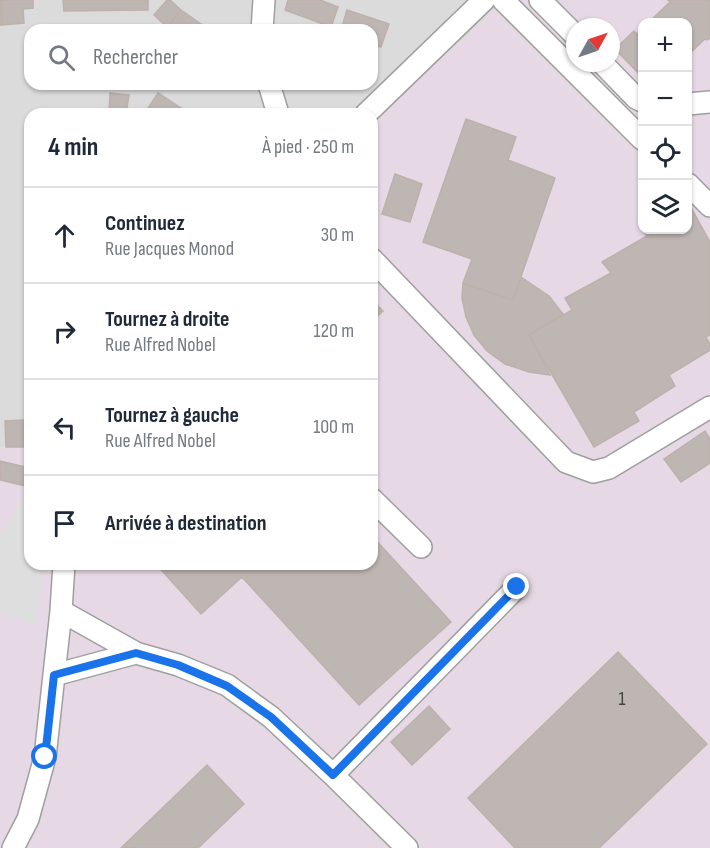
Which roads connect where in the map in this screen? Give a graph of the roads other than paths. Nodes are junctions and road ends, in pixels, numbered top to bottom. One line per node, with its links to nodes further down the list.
1 (264, 0): 5 (street)
2 (484, 0): 13 (street)
3 (503, 0): 14 (street)
4 (540, 0): 6 (street)
5 (262, 24)
6 (566, 26)
7 (611, 72): 9 (street)
8 (271, 90): 12 (street)
9 (638, 99)
10 (710, 102): 11 (street)
11 (692, 104)
12 (276, 108)
13 (372, 108)
14 (638, 135)
15 (692, 189): 16 (street)
16 (710, 206)
17 (378, 265): 18 (street)
18 (710, 407)
19 (378, 505): 20 (street)
20 (421, 547)
21 (63, 570): 23 (street)
22 (517, 587): 26 (street)
23 (60, 611): 24 (street); 25 (street)
24 (136, 653): 25 (street); 26 (street)
25 (54, 675): 27 (street)
26 (333, 775): 28 (street)
27 (13, 848)
28 (407, 848)

